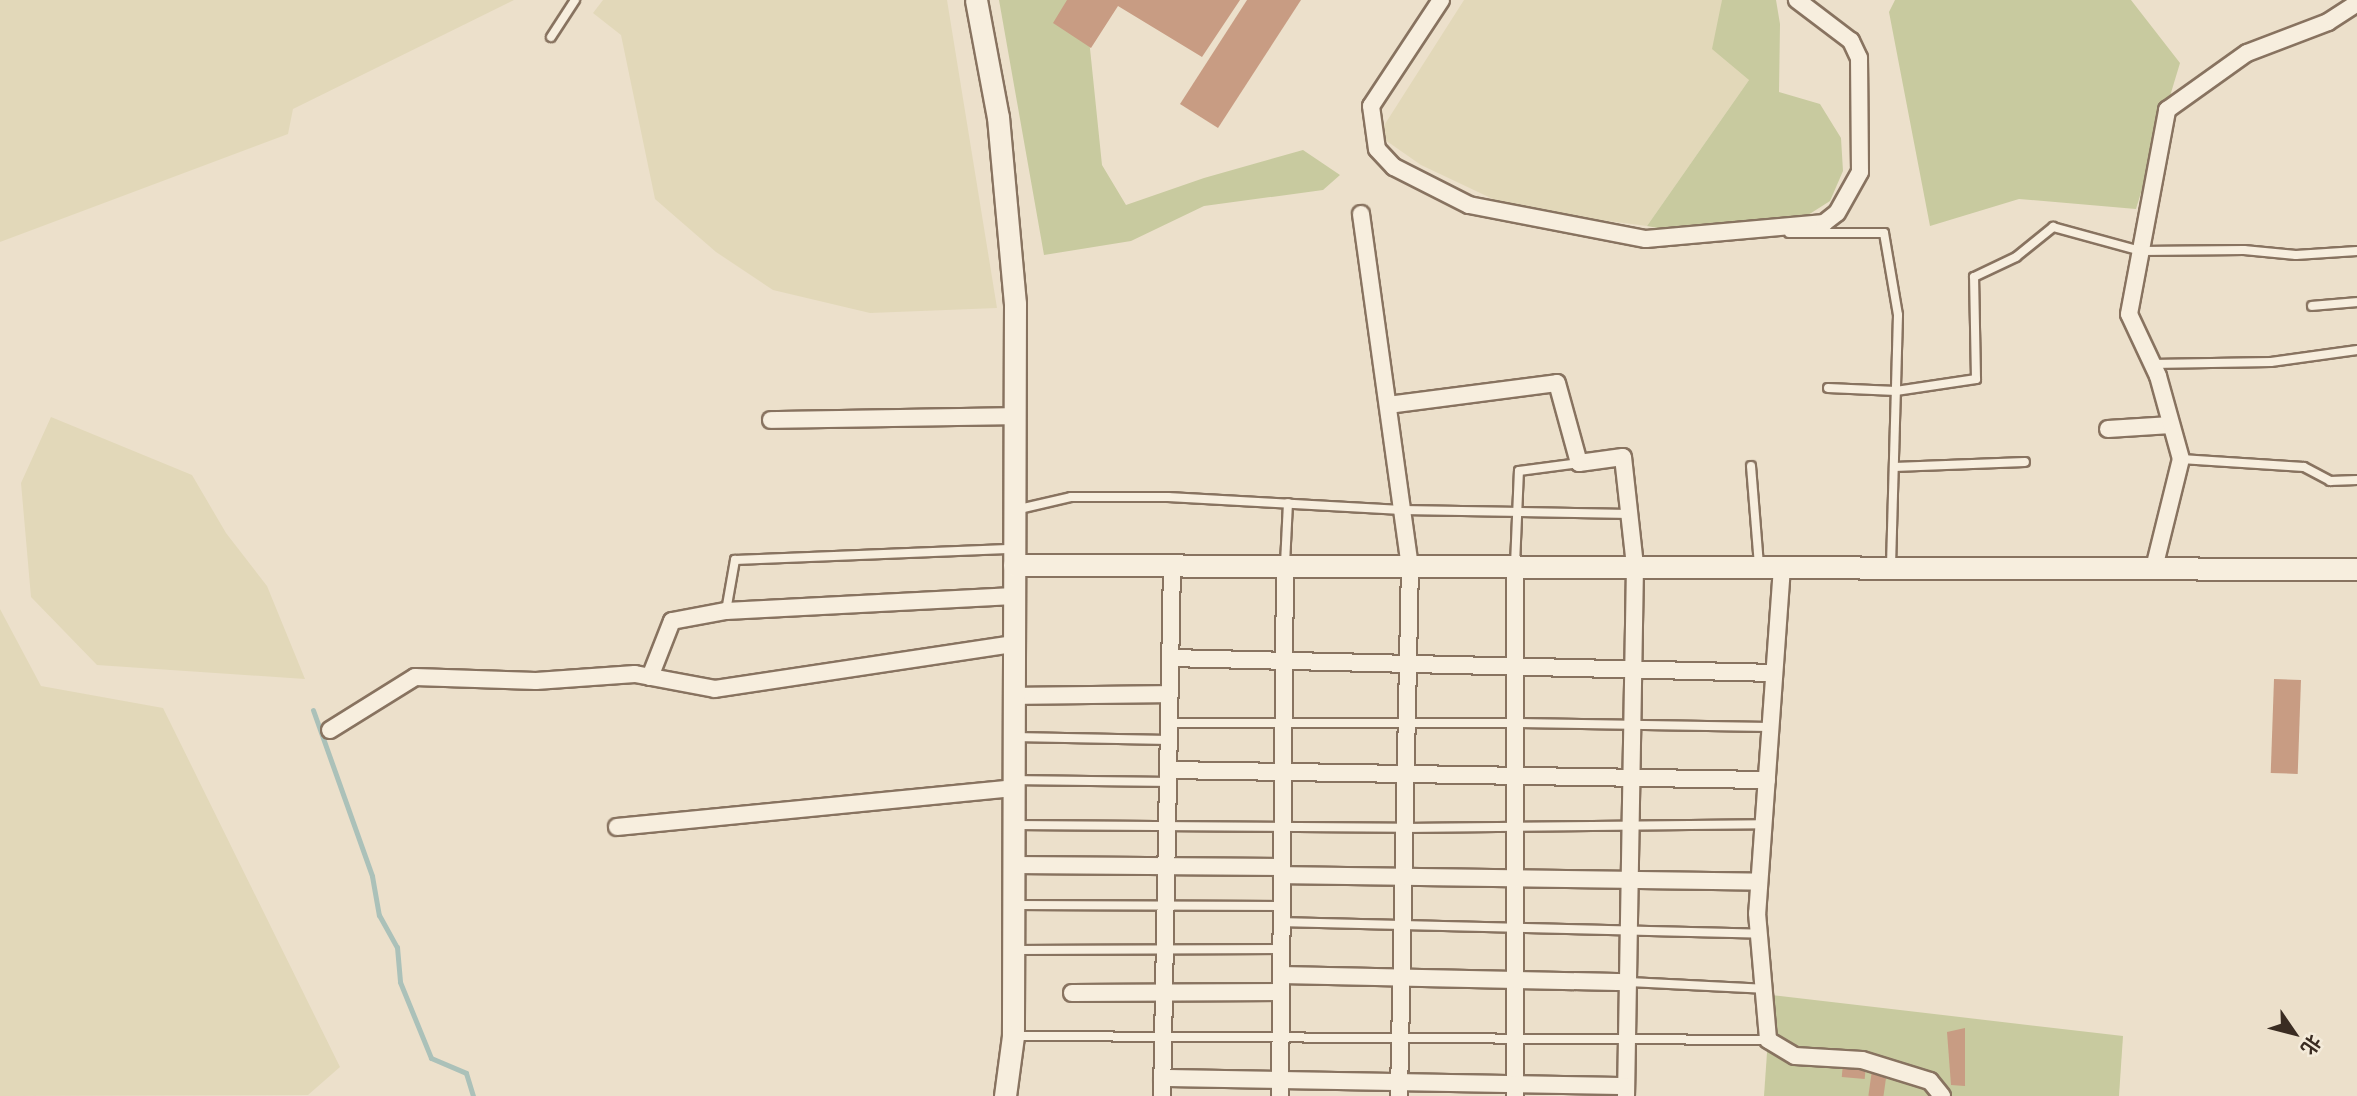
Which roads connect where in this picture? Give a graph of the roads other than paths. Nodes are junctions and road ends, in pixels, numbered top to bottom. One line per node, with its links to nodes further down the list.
1 (575, 0): 6 (lane)
2 (976, 0): 18 (street)
3 (1441, 0): 4 (street)
4 (1797, 0)
5 (2357, 3): 9 (street)
6 (551, 37)
7 (1361, 214): 17 (street)
8 (1789, 233): 16 (lane)
9 (2141, 251): 10 (lane); 14 (street); 16 (lane)
10 (2357, 251)
11 (2357, 302): 12 (lane)
12 (2312, 306)
13 (2357, 350): 14 (lane)
14 (2152, 364): 20 (street)
15 (1828, 388): 16 (lane)
16 (1896, 391): 26 (lane)
17 (1388, 405): 24 (street); 30 (street)
18 (1014, 415): 19 (street); 29 (street)
19 (771, 420)
20 (2171, 425): 21 (street); 22 (street)
21 (2108, 429)
22 (2180, 460): 27 (lane); 42 (street)
23 (2025, 462): 26 (lane)
24 (1579, 463): 31 (lane); 32 (street)
25 (1751, 466): 39 (lane)
26 (1894, 467): 41 (lane)
27 (2357, 480)
28 (1288, 503): 29 (lane); 30 (lane); 35 (lane)
29 (1014, 510): 33 (street)
30 (1402, 510): 31 (lane); 36 (street)
31 (1517, 512): 32 (lane); 37 (lane)
32 (1630, 514): 38 (street)
33 (1014, 557): 34 (street); 44 (street); 45 (lane)
34 (1172, 564): 35 (street); 47 (street)
35 (1284, 564): 36 (street); 48 (street)
36 (1410, 565): 37 (street); 49 (street)
37 (1515, 565): 38 (street); 50 (street)
38 (1635, 566): 39 (street); 51 (street)
39 (1759, 566): 40 (street)
40 (1782, 567): 41 (street); 52 (street)
41 (1891, 567): 42 (street)
42 (2154, 568): 43 (street)
43 (2357, 569)
44 (1014, 596): 45 (street); 46 (street)
45 (726, 611): 53 (street)
46 (1013, 644): 53 (street); 55 (street)
47 (1170, 658): 48 (street); 54 (street)
48 (1284, 661): 49 (street); 57 (street)
49 (1408, 664): 50 (street); 58 (street)
50 (1515, 667): 51 (street); 59 (street)
51 (1633, 669): 52 (street); 60 (street)
52 (1774, 673): 61 (street)
53 (650, 677): 62 (street)
54 (1169, 694): 55 (street); 56 (street)
55 (1014, 696): 63 (street)
56 (1169, 723): 57 (lane); 64 (street)
57 (1283, 723): 58 (lane); 65 (street)
58 (1406, 723): 59 (lane); 66 (street)
59 (1515, 723): 60 (lane); 67 (street)
60 (1632, 725): 61 (lane); 69 (street)
61 (1770, 727): 70 (street)
62 (330, 730)
63 (1014, 737): 64 (lane); 71 (street)
64 (1168, 740): 68 (street)
65 (1283, 771): 66 (street); 68 (street); 75 (street)
66 (1405, 773): 67 (street); 79 (street)
67 (1515, 774): 69 (street); 76 (street)
68 (1168, 776): 71 (lane); 74 (street)
69 (1631, 777): 70 (street); 78 (street)
70 (1767, 780): 72 (street)
71 (1013, 784): 73 (street); 77 (street)
72 (1763, 824): 78 (lane); 86 (street)
73 (1013, 825): 74 (lane); 81 (street)
74 (1167, 825): 75 (lane); 80 (street)
75 (1282, 825): 79 (lane); 82 (street)
76 (1515, 826): 78 (lane); 79 (lane); 84 (street)
77 (617, 827)
78 (1631, 827): 85 (street)
79 (1404, 828): 83 (street)
80 (1166, 864): 81 (street); 82 (street); 88 (street)
81 (1013, 865): 87 (street)
82 (1282, 871): 83 (street); 89 (street)
83 (1403, 875): 84 (street); 90 (street)
84 (1515, 877): 85 (street); 91 (street)
85 (1630, 879): 86 (street); 92 (street)
86 (1759, 882): 93 (street)
87 (1013, 905): 88 (lane); 95 (street)
88 (1166, 905): 89 (lane); 96 (street)
89 (1282, 914): 90 (lane); 94 (street)
90 (1402, 925): 91 (lane); 98 (street)
91 (1515, 928): 92 (lane); 99 (street)
92 (1629, 931): 93 (lane); 100 (street)
93 (1759, 934): 101 (street)
94 (1282, 949): 96 (lane); 97 (street)
95 (1013, 950): 96 (lane); 105 (street)
96 (1164, 950): 102 (street)
97 (1281, 975): 98 (street); 103 (street)
98 (1401, 979): 99 (street); 108 (street)
99 (1515, 981): 100 (street); 109 (street)
100 (1628, 982): 101 (lane); 110 (street)
101 (1764, 989): 111 (street)
102 (1164, 991): 103 (street); 104 (street); 106 (street)
103 (1281, 992): 107 (street)
104 (1072, 993)
105 (1013, 1036): 106 (lane); 117 (street)
106 (1163, 1037): 107 (lane); 112 (street)
107 (1281, 1037): 108 (lane); 113 (street)
108 (1400, 1038): 109 (lane); 114 (street)
109 (1515, 1039): 110 (lane); 115 (street)
110 (1627, 1040): 111 (lane); 116 (street)
111 (1768, 1040): 119 (street)
112 (1162, 1078): 113 (street); 118 (street)
113 (1281, 1088): 114 (street)
114 (1399, 1089): 115 (street)
115 (1515, 1090): 116 (street)
116 (1626, 1091)
117 (1005, 1096)
118 (1162, 1096)
119 (1942, 1096)

